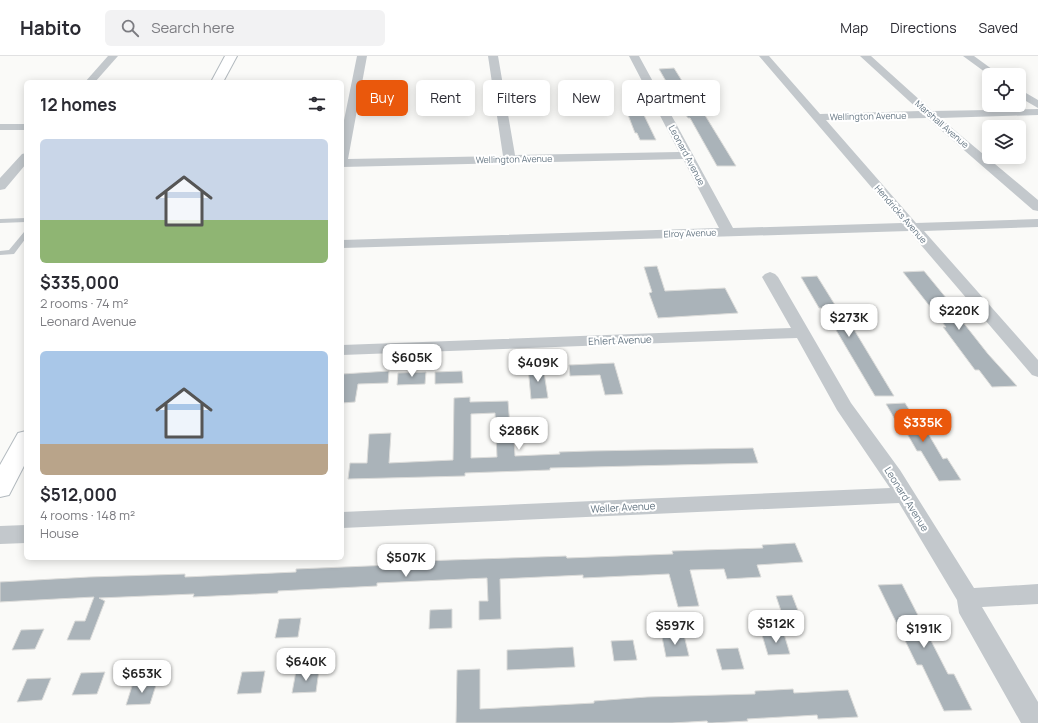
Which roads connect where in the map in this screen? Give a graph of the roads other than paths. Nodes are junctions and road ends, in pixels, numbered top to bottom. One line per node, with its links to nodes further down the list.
1 (113, 56): 10 (street)
2 (231, 56): 11 (street)
3 (362, 56): 19 (street)
4 (494, 56): 22 (street)
5 (634, 56): 20 (street, Leonard Avenue)
6 (764, 56): 16 (street, Hendricks Avenue)
7 (864, 56): 15 (street, Marshall Avenue)
8 (968, 56): 9 (street)
9 (985, 68)
10 (92, 80)
11 (218, 80)
12 (1026, 97): 13 (street)
13 (1038, 105)
14 (1038, 112): 15 (street, Wellington Avenue)
15 (929, 114): 16 (street, Wellington Avenue); 25 (street, Marshall Avenue)
16 (817, 117): 29 (street, Hendricks Avenue)
17 (24, 126): 18 (street)
18 (0, 127)
19 (344, 150)
20 (687, 155): 22 (street, Wellington Avenue); 30 (street, Leonard Avenue)
21 (24, 158): 24 (street)
22 (510, 159): 23 (street, Wellington Avenue)
23 (344, 163)
24 (0, 186)
25 (1038, 207)
26 (24, 220): 27 (lane)
27 (1, 222)
28 (1038, 223): 29 (street, Elroy Avenue)
29 (913, 228): 30 (street, Elroy Avenue); 37 (street, Hendricks Avenue)
30 (728, 232): 32 (street, Elroy Avenue)
31 (24, 236): 33 (lane)
32 (344, 244)
33 (0, 253)
34 (770, 278): 35 (street, Leonard Avenue)
35 (802, 334): 36 (street, Ehlert Avenue); 40 (street, Leonard Avenue)
36 (344, 350)
37 (1038, 371)
38 (24, 442): 39 (street)
39 (4, 474)
40 (905, 495): 41 (street, Weller Avenue); 45 (street, Leonard Avenue)
41 (344, 520)
42 (24, 534): 43 (street)
43 (0, 535)
44 (1038, 594): 45 (street)
45 (968, 598): 46 (street, Leonard Avenue)
46 (1036, 723)

